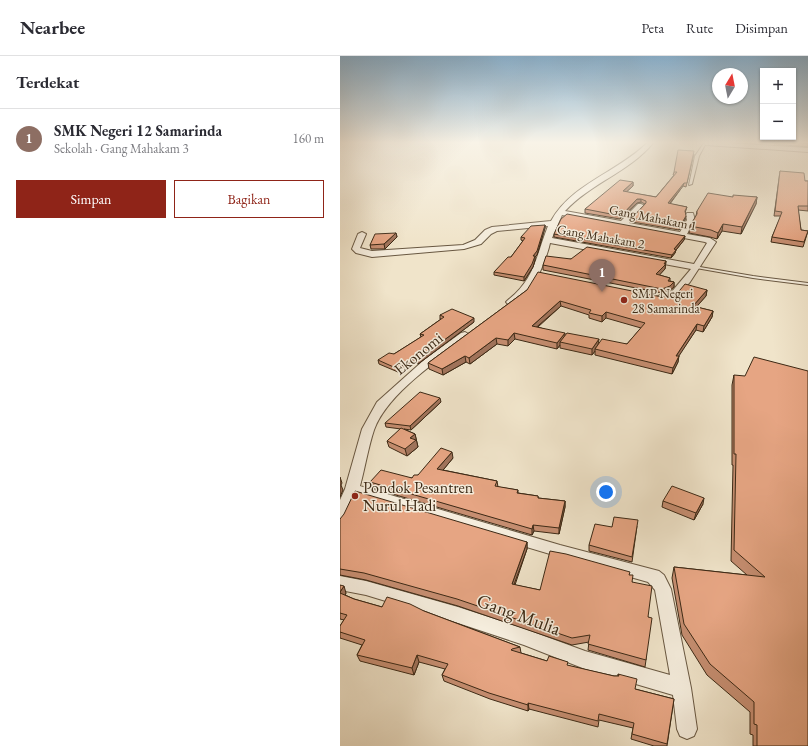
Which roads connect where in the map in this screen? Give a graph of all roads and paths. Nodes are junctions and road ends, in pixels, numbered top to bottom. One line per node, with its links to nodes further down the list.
1 (607, 175): 5 (street)
2 (692, 175): 3 (lane)
3 (690, 184)
4 (641, 206): 8 (street)
5 (560, 212): 7 (street); 8 (street, Gang Mahakam 1)
6 (690, 215): 10 (street)
7 (552, 223): 9 (street); 11 (street)
8 (624, 223): 10 (street, Gang Mahakam 1)
9 (362, 234)
10 (682, 235): 12 (street, Gang Mahakam 1)
11 (547, 240): 12 (street, Gang Mahakam 2); 15 (street)
12 (696, 267): 13 (lane); 14 (street)
13 (808, 284)
14 (648, 295)
15 (503, 308)
16 (470, 332): 17 (street, Ekonomi)
17 (352, 489): 18 (street, Ekonomi); 20 (street)
18 (340, 516)
19 (340, 583): 20 (street, Gang Mulia)
20 (682, 688): 21 (street)
21 (687, 729)

